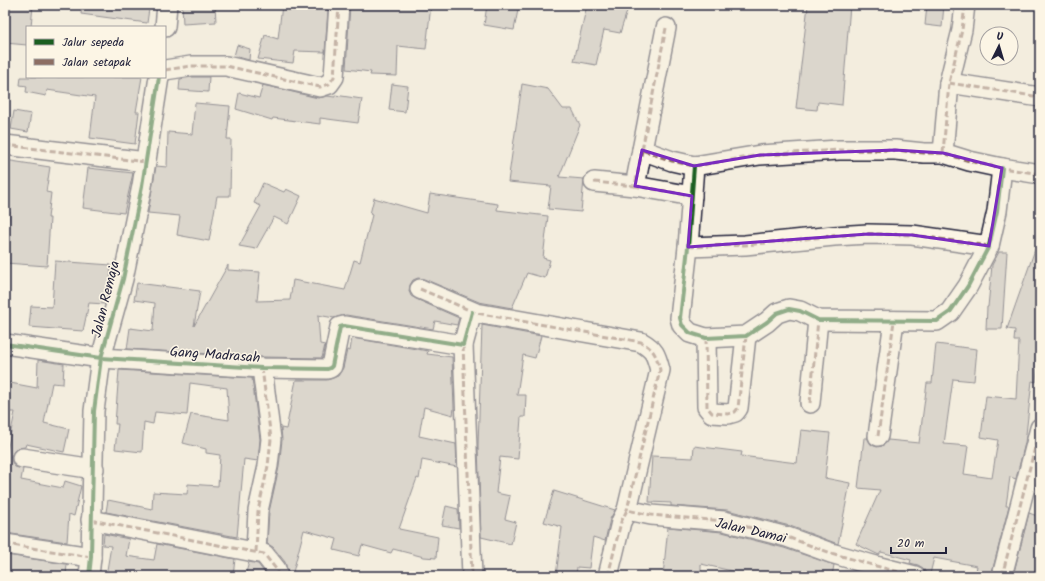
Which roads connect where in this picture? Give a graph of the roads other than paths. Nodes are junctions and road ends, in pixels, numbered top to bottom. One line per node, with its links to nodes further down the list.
1 (168, 5): 4 (street)
2 (339, 5): 6 (street)
3 (965, 5): 8 (street)
4 (165, 26)
5 (666, 28): 11 (street)
6 (166, 70)
7 (159, 78): 13 (street, Jalan Remaja)
8 (949, 83): 9 (street); 12 (street)
9 (1040, 97)
10 (5, 145): 13 (street)
11 (642, 150): 14 (street); 18 (street)
12 (943, 153): 14 (street); 15 (street)
13 (146, 162): 30 (street, Jalan Remaja)
14 (694, 166): 19 (street)
15 (1002, 168): 16 (street); 20 (street)
16 (1040, 174)
17 (594, 182): 18 (street)
18 (635, 186): 19 (street)
19 (692, 196): 21 (street)
20 (989, 246): 21 (street); 25 (street)
21 (688, 247): 27 (street)
22 (420, 289): 23 (street)
23 (472, 312): 29 (street); 37 (street)
24 (818, 320): 25 (street); 26 (street); 32 (street)
25 (894, 321): 34 (street)
26 (746, 336): 27 (street); 27 (street)
27 (706, 338)
28 (5, 344): 30 (street, Gang Madrasah)
29 (463, 344): 31 (street, Gang Madrasah); 44 (street)
30 (101, 358): 31 (street, Gang Madrasah); 36 (street, Jalan Remaja)
31 (262, 368): 40 (street)
32 (810, 403)
33 (1040, 428): 47 (street)
34 (878, 436)
35 (22, 458): 36 (street)
36 (94, 469): 38 (street, Jalan Remaja)
37 (627, 510): 45 (street); 46 (street, Jalan Damai)
38 (91, 520): 40 (street); 41 (street, Jalan Remaja)
39 (5, 544): 41 (street)
40 (256, 552): 43 (street)
41 (91, 556): 42 (street, Jalan Remaja)
42 (89, 576)
43 (278, 576)
44 (472, 576)
45 (608, 576)
46 (916, 576)
47 (1002, 576)

